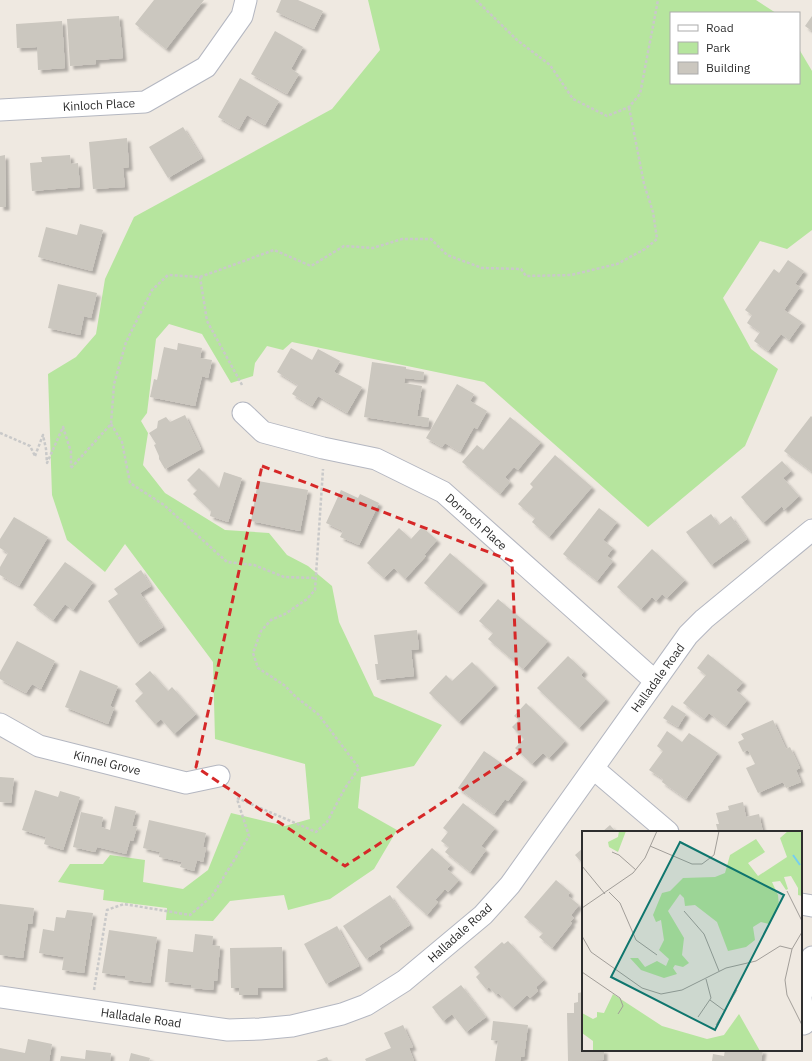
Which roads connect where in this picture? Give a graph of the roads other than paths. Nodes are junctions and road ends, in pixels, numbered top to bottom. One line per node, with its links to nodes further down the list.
1 (246, 0): 2 (street, Kinloch Place)
2 (0, 110)
3 (243, 414): 5 (street, Dornoch Place)
4 (812, 530): 5 (street, Halladale Road)
5 (655, 681): 7 (street, Halladale Road)
6 (0, 724): 8 (street, Kinnel Grove)
7 (594, 769): 9 (street); 14 (street, Halladale Road)
8 (219, 776)
9 (667, 831)
10 (802, 904): 11 (street)
11 (812, 906)
12 (812, 957): 13 (street)
13 (802, 992)
14 (0, 997)
15 (802, 1006): 16 (street)
16 (804, 1024)

